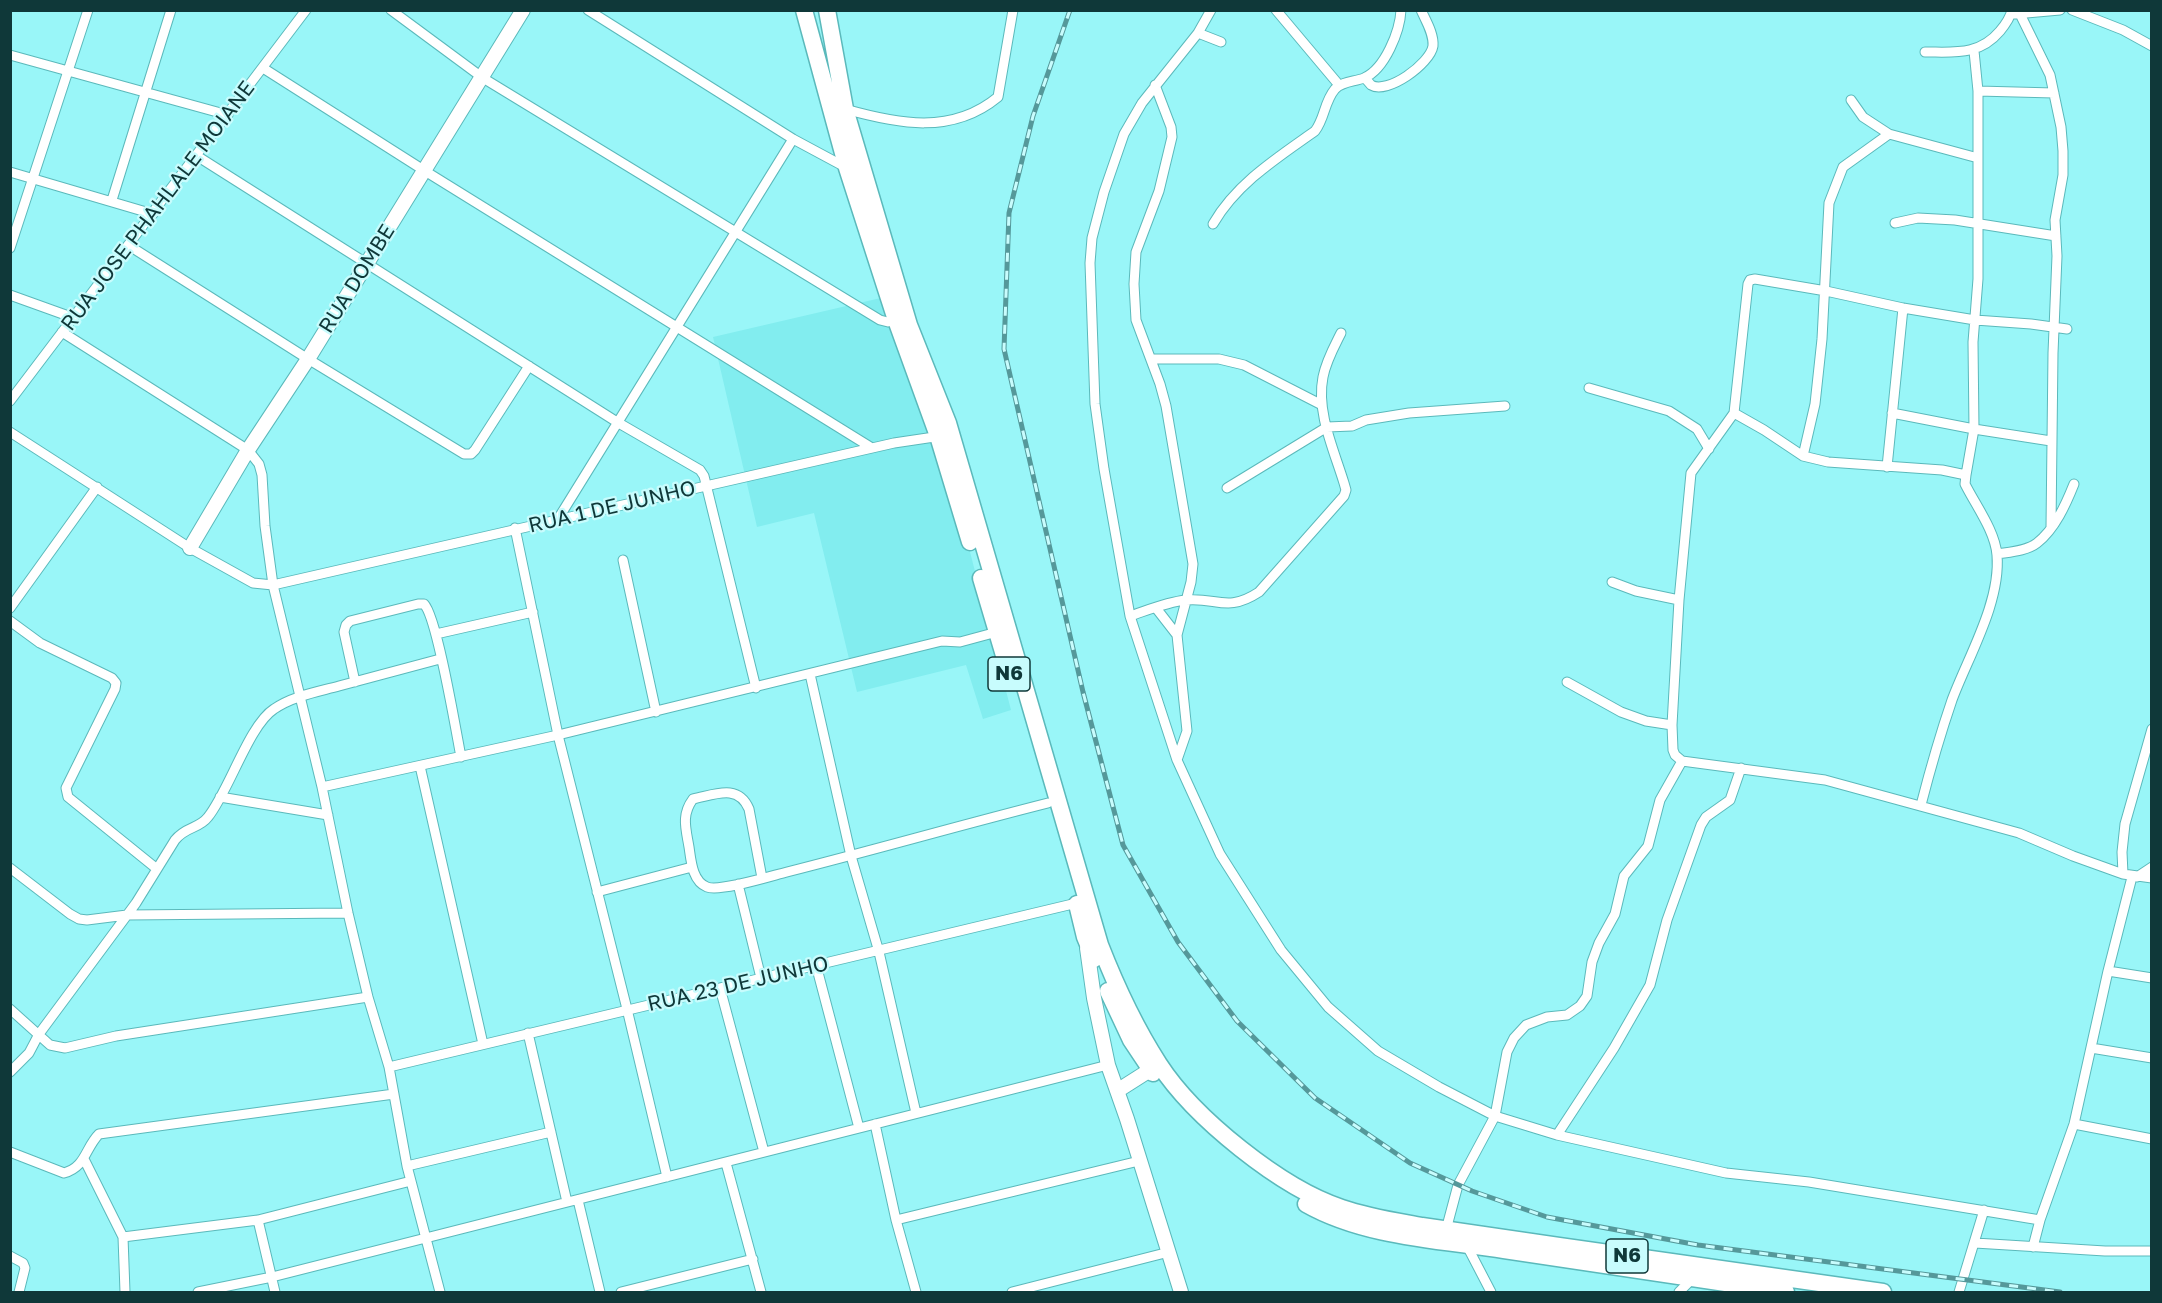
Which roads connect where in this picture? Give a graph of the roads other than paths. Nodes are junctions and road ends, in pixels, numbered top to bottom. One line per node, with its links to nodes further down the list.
1 (88, 10): 24 (street)
2 (171, 10): 30 (street)
3 (306, 10): 23 (street, RUA JOSE PHAHLALE MOIANE)
4 (391, 10): 25 (street)
5 (524, 10): 25 (street, RUA DOMBE)
6 (588, 10): 36 (street)
7 (804, 10): 39 (highway, N6)
8 (827, 10): 33 (highway, N6)
9 (1013, 10): 33 (street)
10 (1211, 10): 17 (street)
11 (1276, 10): 28 (street)
12 (1420, 10): 15 (street); 26 (street)
13 (2060, 10): 16 (street)
14 (2072, 10): 19 (street)
15 (1401, 12): 26 (street)
16 (2015, 13): 20 (street); 31 (street)
17 (1198, 33): 18 (street); 27 (street)
18 (1221, 42)
19 (2151, 46)
20 (1974, 51): 21 (street); 29 (street)
21 (1925, 52)
22 (10, 55): 24 (street)
23 (263, 68): 34 (street, RUA JOSE PHAHLALE MOIANE); 40 (street)
24 (68, 70): 30 (street); 42 (street)
25 (483, 78): 40 (street, RUA DOMBE); 48 (street)
26 (1365, 78): 28 (street)
27 (1155, 85): 65 (street); 102 (street)
28 (1339, 85): 46 (street)
29 (1978, 91): 31 (street); 38 (street)
30 (146, 92): 34 (street); 43 (street)
31 (2054, 93): 49 (street)
32 (1851, 100): 35 (street)
33 (845, 109): 77 (highway, N6)
34 (228, 115): 37 (street, RUA JOSE PHAHLALE MOIANE)
35 (1889, 134): 38 (street); 53 (street)
36 (793, 139): 39 (street); 48 (street)
37 (197, 156): 44 (street, RUA JOSE PHAHLALE MOIANE); 52 (street)
38 (1978, 158): 47 (street)
39 (847, 168): 57 (highway, N6)
40 (424, 171): 52 (street, RUA DOMBE); 60 (street)
41 (10, 172): 42 (street)
42 (33, 179): 43 (street); 51 (street)
43 (111, 200): 44 (street)
44 (153, 214): 50 (street, RUA JOSE PHAHLALE MOIANE)
45 (1895, 223): 47 (street)
46 (1214, 224)
47 (1978, 224): 49 (street); 58 (street)
48 (735, 232): 57 (street); 60 (street)
49 (2056, 236): 59 (street)
50 (128, 244): 56 (street, RUA JOSE PHAHLALE MOIANE); 64 (street)
51 (10, 248)
52 (366, 264): 64 (street, RUA DOMBE); 66 (street)
53 (1826, 291): 55 (street); 71 (street); 82 (street)
54 (10, 295): 56 (street)
55 (1903, 308): 58 (street); 72 (street)
56 (74, 318): 62 (street, RUA JOSE PHAHLALE MOIANE)
57 (896, 320): 77 (highway, N6)
58 (1975, 320): 59 (street); 75 (street)
59 (2054, 326): 61 (street); 78 (street)
60 (676, 327): 73 (street); 79 (street)
61 (2067, 329)
62 (63, 332): 68 (street, RUA JOSE PHAHLALE MOIANE); 81 (street)
63 (1341, 333): 69 (street)
64 (308, 359): 66 (street); 81 (street, RUA DOMBE)
65 (1151, 359): 69 (street); 97 (street)
66 (529, 366): 73 (street)
67 (1589, 388): 80 (street)
68 (10, 401)
69 (1322, 405): 74 (street)
70 (1505, 406): 74 (street)
71 (1734, 413): 80 (street); 82 (street)
72 (1892, 413): 75 (street); 83 (street)
73 (618, 422): 86 (street); 89 (street)
74 (1327, 427): 88 (street); 97 (street)
75 (1974, 429): 78 (street); 84 (street)
76 (10, 432): 87 (street)
77 (945, 436): 79 (street, RUA 1 DE JUNHO); 104 (highway, N6); 137 (highway, N6)
78 (2051, 441): 90 (street)
79 (872, 448): 86 (street, RUA 1 DE JUNHO)
80 (1709, 449): 98 (street)
81 (248, 450): 92 (street, RUA DOMBE); 96 (street)
82 (1803, 456): 83 (street)
83 (1887, 467): 84 (street)
84 (1966, 475): 93 (street)
85 (2074, 484): 90 (street)
86 (706, 485): 89 (street, RUA 1 DE JUNHO); 111 (street)
87 (97, 487): 92 (street); 99 (street)
88 (1227, 488)
89 (558, 519): 91 (street, RUA 1 DE JUNHO)
90 (2051, 527): 93 (street)
91 (515, 528): 96 (street, RUA 1 DE JUNHO); 101 (street)
92 (190, 548): 96 (street)
93 (1997, 554): 125 (street)
94 (623, 560): 113 (street)
95 (1612, 582): 98 (street)
96 (273, 585): 112 (street)
97 (1186, 600): 100 (street); 106 (street)
98 (1679, 600): 114 (street)
99 (10, 608)
100 (1156, 608): 102 (street); 106 (street)
101 (533, 612): 105 (street); 116 (street)
102 (1130, 615): 118 (street)
103 (10, 621): 131 (street)
104 (997, 632): 108 (street); 124 (highway, N6)
105 (436, 634): 107 (street); 109 (street)
106 (1176, 635): 118 (street)
107 (440, 659): 109 (street); 117 (street)
108 (810, 675): 111 (street); 127 (street)
109 (355, 682): 112 (street)
110 (1567, 682): 114 (street)
111 (756, 688): 113 (street)
112 (299, 697): 122 (street); 123 (street)
113 (656, 712): 116 (street)
114 (1672, 725): 119 (street)
115 (2151, 729): 132 (street)
116 (558, 735): 117 (street); 136 (street)
117 (461, 757): 120 (street)
118 (1177, 760): 162 (street)
119 (1682, 761): 121 (street); 162 (street)
120 (420, 766): 122 (street); 152 (street)
121 (1741, 768): 125 (street); 167 (street)
122 (322, 787): 126 (street)
123 (220, 797): 126 (street); 131 (street)
124 (1048, 803): 127 (street); 137 (highway, N6)
125 (1921, 805): 132 (street)
126 (328, 815): 138 (street)
127 (851, 856): 133 (street); 141 (street)
128 (692, 867): 133 (street); 135 (street); 136 (street)
129 (2151, 867): 132 (street)
130 (10, 868): 139 (street)
131 (157, 869): 139 (street)
132 (2131, 876): 134 (street); 143 (street)
133 (762, 878): 135 (street)
134 (2151, 878)
135 (738, 884): 144 (street)
136 (597, 891): 149 (street)
137 (1082, 902): 140 (highway, N6); 141 (street, RUA 23 DE JUNHO); 183 (highway, N6)
138 (348, 913): 139 (street); 147 (street)
139 (127, 915): 151 (street)
140 (1086, 937): 155 (street); 157 (highway, N6)
141 (879, 952): 142 (street, RUA 23 DE JUNHO); 161 (street)
142 (816, 965): 144 (street, RUA 23 DE JUNHO); 165 (street)
143 (2108, 971): 145 (street); 153 (street)
144 (761, 978): 146 (street, RUA 23 DE JUNHO)
145 (2151, 978)
146 (720, 988): 149 (street, RUA 23 DE JUNHO); 170 (street)
147 (368, 997): 151 (street); 156 (street)
148 (10, 1009): 151 (street)
149 (627, 1009): 150 (street, RUA 23 DE JUNHO); 175 (street)
150 (528, 1033): 152 (street, RUA 23 DE JUNHO); 166 (street)
151 (39, 1034): 158 (street)
152 (483, 1044): 156 (street, RUA 23 DE JUNHO)
153 (2091, 1048): 154 (street); 164 (street)
154 (2151, 1059)
155 (1108, 1065): 159 (street); 161 (street)
156 (389, 1067): 160 (street)
157 (1150, 1070): 159 (street); 186 (highway, N6)
158 (10, 1072)
159 (1117, 1091): 172 (street)
160 (394, 1094): 171 (street); 174 (street)
161 (916, 1113): 163 (street)
162 (1495, 1116): 167 (street); 183 (street)
163 (875, 1124): 165 (street); 182 (street)
164 (2073, 1124): 168 (street); 181 (street)
165 (859, 1128): 170 (street)
166 (551, 1132): 174 (street); 178 (street)
167 (1557, 1135): 179 (street)
168 (2151, 1139)
169 (10, 1152): 171 (street)
170 (764, 1152): 173 (street)
171 (84, 1159): 184 (street)
172 (1139, 1161): 182 (street); 190 (street)
173 (726, 1163): 175 (street); 192 (street)
174 (407, 1166): 176 (street)
175 (666, 1177): 177 (street)
176 (411, 1181): 180 (street); 185 (street)
177 (578, 1200): 178 (street); 200 (street)
178 (567, 1202): 185 (street)
179 (1984, 1210): 181 (street); 187 (street)
180 (258, 1220): 184 (street); 193 (street)
181 (2040, 1220): 188 (street)
182 (896, 1221): 203 (street)
183 (1446, 1230): 209 (highway, N6)
184 (123, 1237): 196 (street)
185 (426, 1237): 193 (street); 199 (street)
186 (1467, 1244): 194 (highway, N6); 206 (street)
187 (1975, 1244): 188 (street); 210 (street)
188 (2033, 1247): 189 (street)
189 (2151, 1251)
190 (1169, 1252): 204 (street); 205 (street)
191 (10, 1256): 195 (street)
192 (753, 1259): 201 (street); 202 (street)
193 (272, 1277): 197 (street); 198 (street)
194 (1693, 1278): 207 (street); 208 (highway, N6)
195 (19, 1293)
196 (125, 1293)
197 (198, 1293)
198 (275, 1293)
199 (440, 1293)
200 (600, 1293)
201 (621, 1293)
202 (761, 1293)
203 (916, 1293)
204 (1012, 1293)
205 (1181, 1293)
206 (1491, 1293)
207 (1679, 1293)
208 (1786, 1293)
209 (1883, 1293)
210 (1959, 1293)

